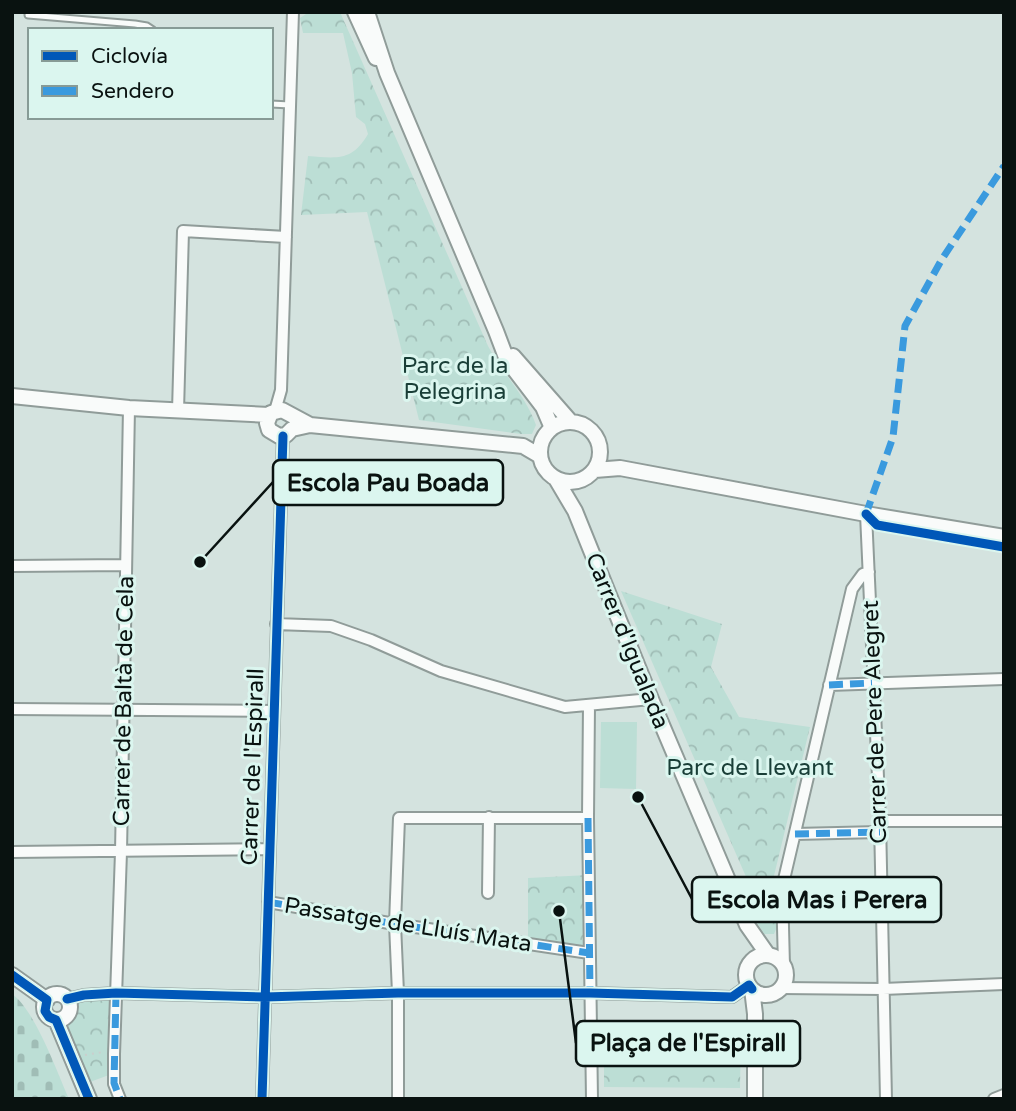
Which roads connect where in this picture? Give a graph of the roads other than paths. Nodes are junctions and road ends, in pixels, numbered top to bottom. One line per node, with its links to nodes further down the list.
1 (293, 12): 6 (street, Carrer de l'Espirall)
2 (358, 14): 8 (street)
3 (28, 15): 4 (lane)
4 (150, 28)
5 (273, 104): 6 (lane)
6 (290, 105): 7 (street, Carrer de l'Espirall)
7 (286, 237): 11 (street); 12 (street, Carrer de l'Espirall)
8 (496, 331): 13 (street); 14 (street)
9 (12, 396): 10 (street)
10 (129, 408): 11 (street); 25 (street, Carrer de Baltà de Cela)
11 (178, 411): 12 (street)
12 (281, 421): 15 (street); 28 (street, Carrer de l'Espirall)
13 (570, 421): 14 (street); 16 (street)
14 (547, 433): 15 (street); 17 (street)
15 (523, 446): 17 (street)
16 (601, 453): 18 (street); 19 (street)
17 (540, 456): 20 (street)
18 (620, 468): 19 (street); 23 (street)
19 (595, 470): 21 (street)
20 (556, 479): 21 (street); 22 (street, Carrer d'Igualada)
21 (573, 482): 22 (street, Carrer d'Igualada)
22 (575, 511): 32 (street, Carrer d'Igualada)
23 (866, 514): 24 (street); 27 (street, Carrer de Pere Alegret)
24 (1004, 537)
25 (126, 565): 26 (street); 36 (street, Carrer de Baltà de Cela)
26 (12, 566)
27 (869, 572): 30 (street, Carrer de Pere Alegret); 31 (street)
28 (276, 624): 33 (street); 35 (street, Carrer de l'Espirall)
29 (1004, 679): 30 (street)
30 (872, 683): 31 (street); 40 (street, Carrer de Pere Alegret)
31 (830, 685): 41 (street)
32 (651, 699): 33 (street); 50 (street, Carrer d'Igualada)
33 (589, 705): 38 (street)
34 (12, 709): 36 (street)
35 (274, 710): 36 (street); 42 (street, Carrer de l'Espirall)
36 (123, 711): 44 (street, Carrer de Baltà de Cela)
37 (489, 817): 38 (street); 45 (street); 47 (street)
38 (588, 818): 49 (street)
39 (1004, 821): 40 (street)
40 (880, 827): 41 (street); 56 (street, Carrer de Pere Alegret)
41 (795, 834): 48 (street)
42 (270, 849): 44 (street); 46 (street, Carrer de l'Espirall)
43 (12, 852): 44 (street)
44 (121, 852): 57 (street, Carrer de Baltà de Cela)
45 (488, 893)
46 (268, 902): 47 (street, Passatge de Lluís Mata); 60 (street, Carrer de l'Espirall)
47 (395, 924): 49 (street, Passatge de Lluís Mata); 58 (street)
48 (783, 936): 50 (street); 51 (street)
49 (589, 953): 59 (street)
50 (764, 956): 51 (street); 55 (street)
51 (784, 966): 54 (street)
52 (12, 975): 62 (street)
53 (1004, 984): 56 (street)
54 (781, 988): 55 (street); 56 (street)
55 (755, 989): 59 (street); 65 (street)
56 (883, 989): 73 (street, Carrer de Pere Alegret)
57 (116, 993): 60 (street); 61 (street); 68 (street, Carrer de Baltà de Cela)
58 (398, 993): 59 (street); 60 (street); 70 (street)
59 (590, 993): 71 (street)
60 (265, 997): 69 (street, Carrer de l'Espirall)
61 (68, 999): 62 (street); 63 (street)
62 (47, 1000): 63 (street)
63 (56, 1020): 67 (street)
64 (784, 1033): 65 (lane)
65 (755, 1050): 72 (street)
66 (1004, 1095): 74 (street)
67 (89, 1099)
68 (120, 1099)
69 (262, 1099)
70 (398, 1099)
71 (592, 1099)
72 (755, 1099)
73 (886, 1099)
74 (994, 1099)

